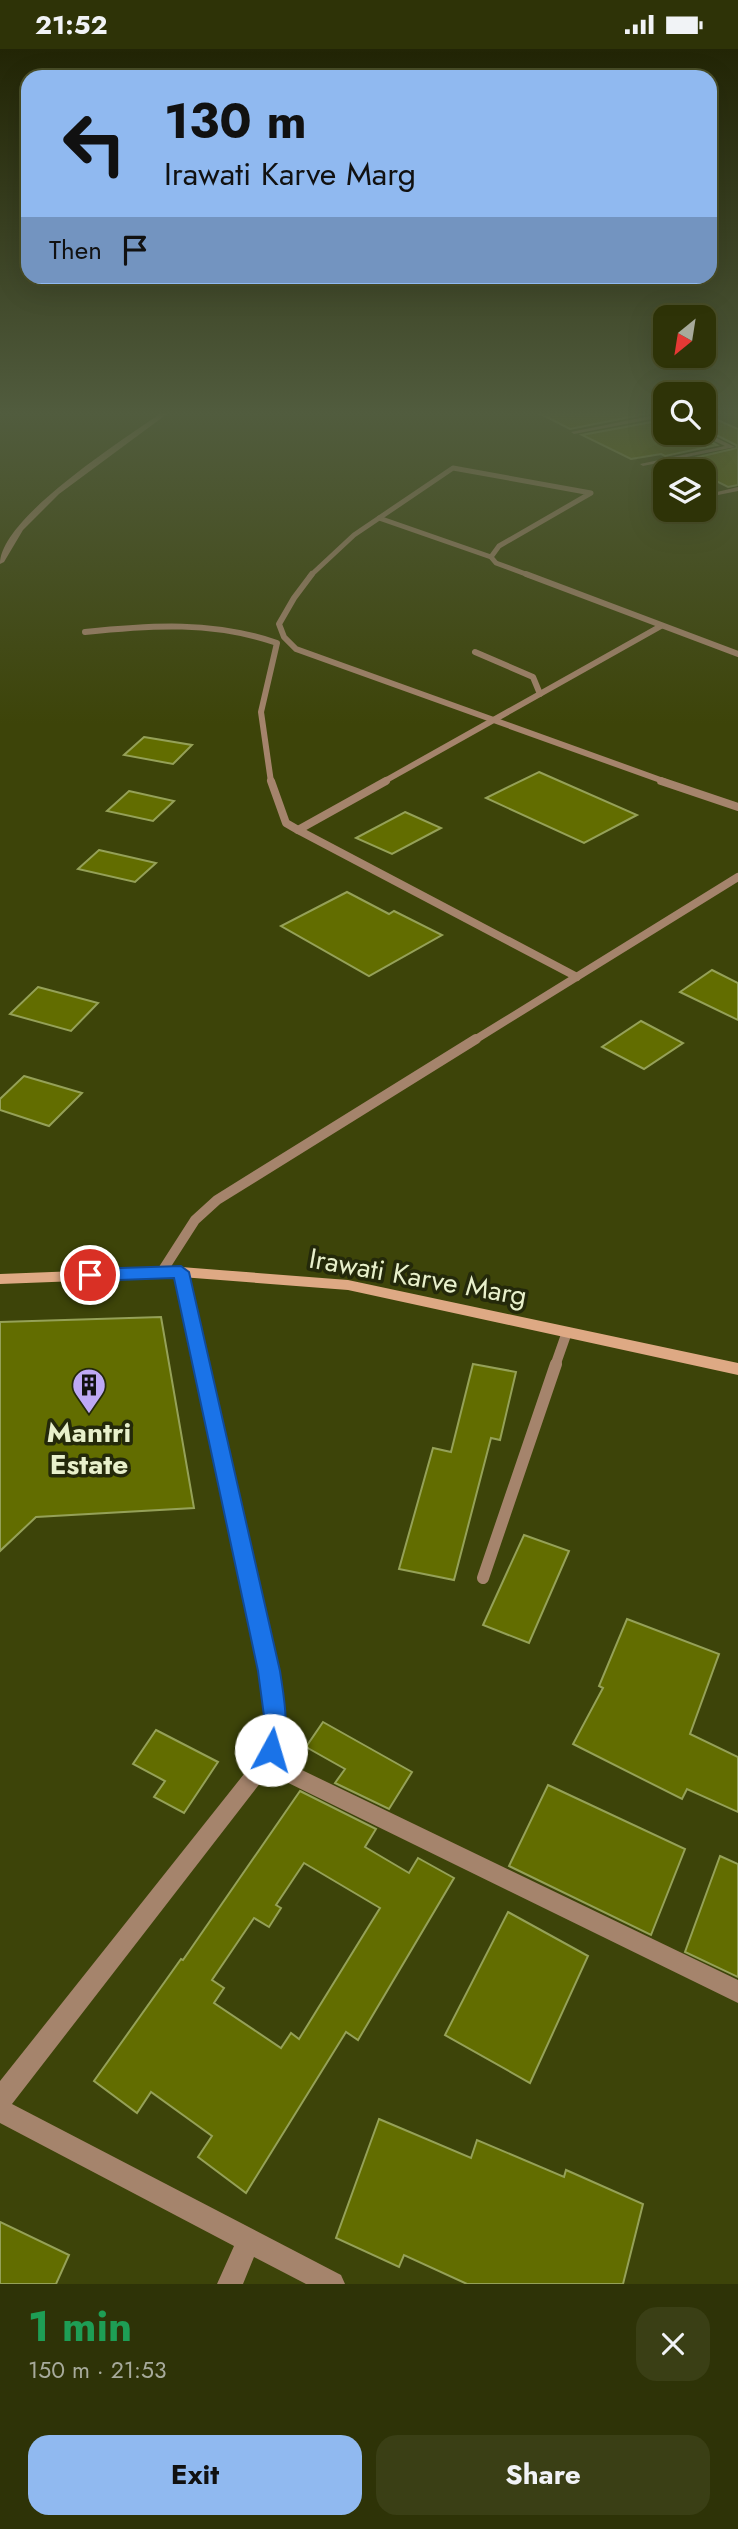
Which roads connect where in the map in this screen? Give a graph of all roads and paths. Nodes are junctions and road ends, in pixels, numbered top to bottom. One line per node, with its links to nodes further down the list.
1 (33, 515): 6 (street)
2 (383, 515): 4 (lane)
3 (553, 515): 5 (lane)
4 (379, 518): 5 (lane); 12 (lane)
5 (491, 557): 7 (lane)
6 (0, 562)
7 (660, 626): 10 (lane); 11 (lane)
8 (85, 632): 14 (lane)
9 (475, 652): 11 (lane)
10 (738, 654)
11 (540, 694): 12 (lane)
12 (493, 721): 13 (lane); 14 (lane)
13 (738, 807)
14 (298, 830): 16 (lane)
15 (738, 877): 16 (lane)
16 (577, 977): 17 (lane)
17 (171, 1273): 18 (main road, Irawati Karve Marg); 19 (main road, Irawati Karve Marg); 22 (street)
18 (0, 1279)
19 (567, 1332): 20 (main road, Irawati Karve Marg); 21 (lane)
20 (738, 1369)
21 (483, 1578)
22 (264, 1762): 23 (street); 24 (street)
23 (738, 1992)
24 (0, 2100)
25 (0, 2110): 26 (street)
26 (248, 2240): 27 (street); 28 (street)
27 (230, 2284)
28 (332, 2284)

